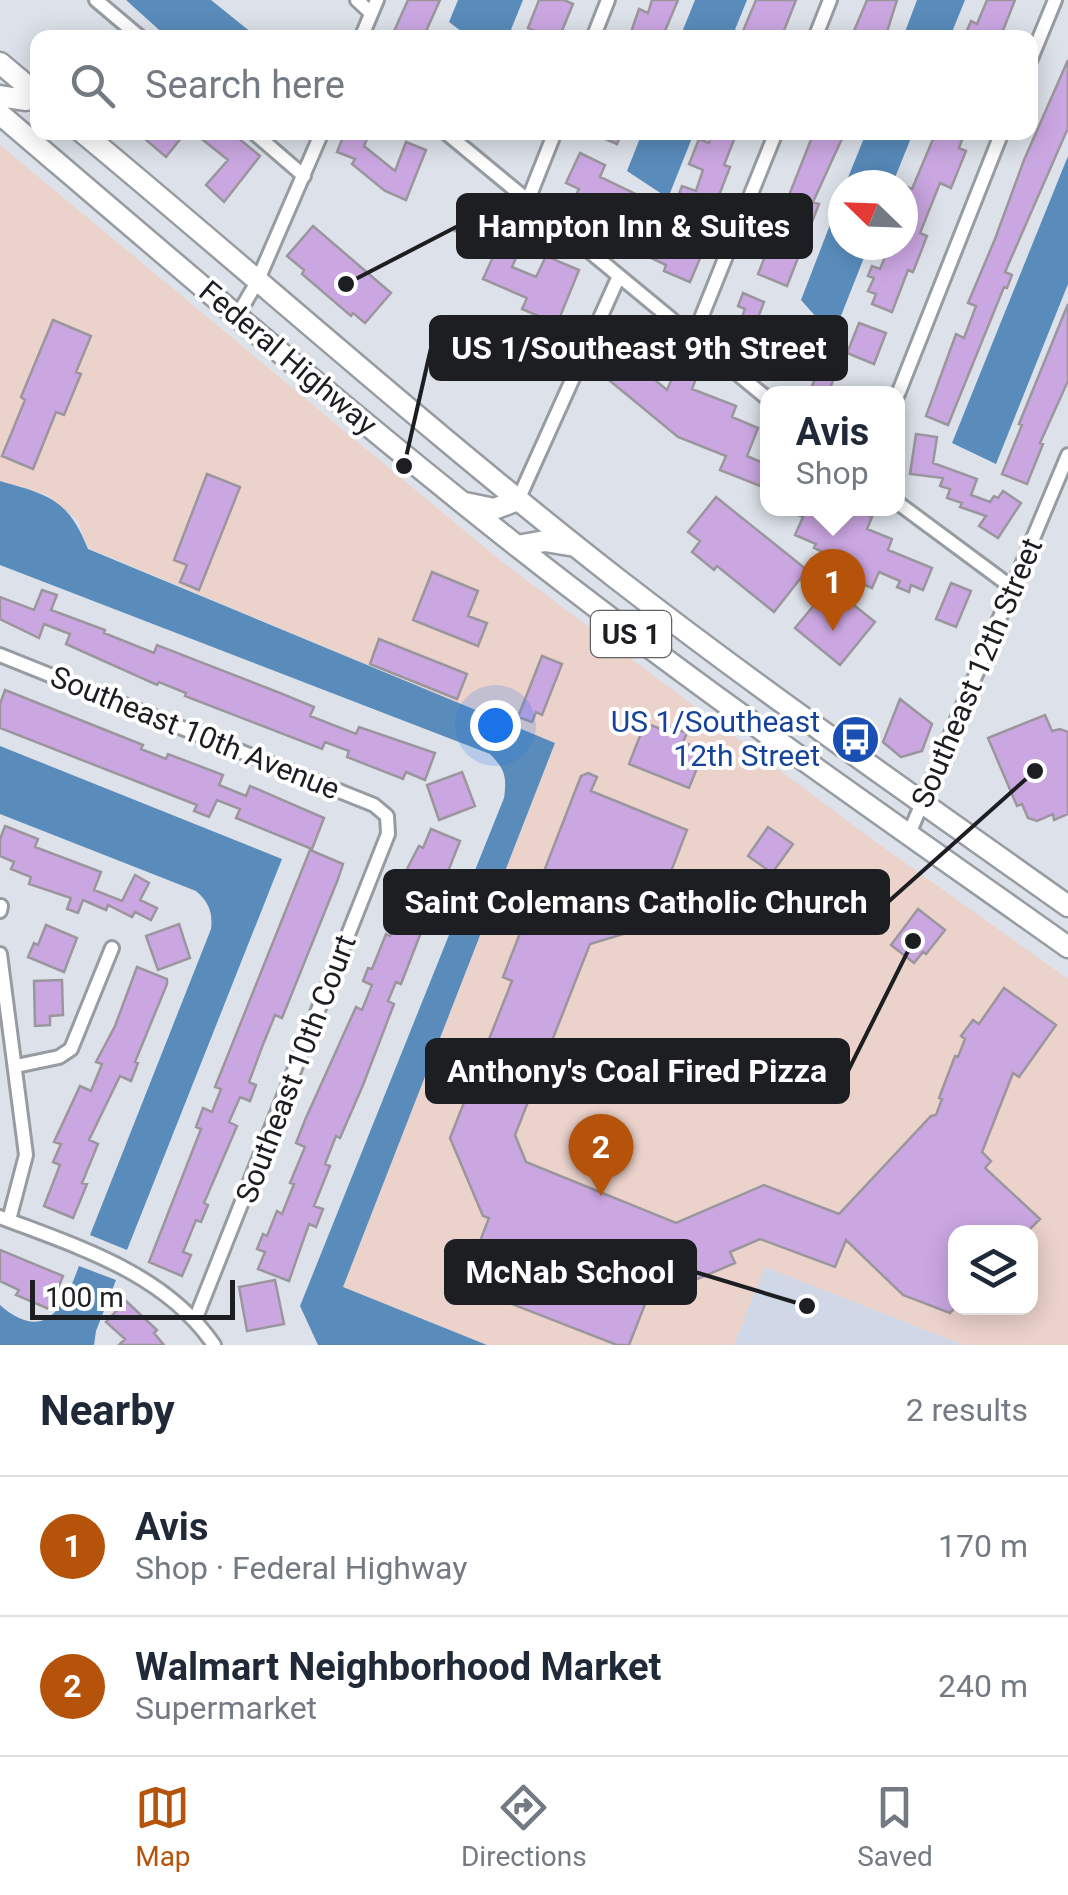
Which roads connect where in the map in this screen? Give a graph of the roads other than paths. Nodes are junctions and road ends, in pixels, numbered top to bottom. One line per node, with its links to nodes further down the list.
1 (96, 0): 7 (street)
2 (357, 0): 6 (street)
3 (608, 0): 9 (street)
4 (830, 0): 10 (street)
5 (1055, 0): 11 (street)
6 (374, 6): 8 (street)
7 (132, 30)
8 (365, 30)
9 (595, 30)
10 (818, 30)
11 (1038, 41)
12 (0, 63): 13 (main road)
13 (30, 90)
14 (0, 96): 15 (main road)
15 (30, 99)
16 (6, 118): 17 (main road, Federal Highway / US 1)
17 (30, 138)
18 (32, 140): 30 (main road, Federal Highway / US 1)
19 (91, 140): 29 (main road, Federal Highway / US 1)
20 (262, 140): 26 (street)
21 (319, 140): 26 (street)
22 (454, 140): 27 (street)
23 (551, 140): 27 (street)
24 (773, 140): 31 (street)
25 (999, 140): 32 (street)
26 (304, 176): 29 (street)
27 (528, 200): 28 (street)
28 (619, 276): 31 (street); 35 (street)
29 (257, 282): 30 (street); 35 (main road, Federal Highway / US 1)
30 (238, 316): 36 (main road, Federal Highway / US 1)
31 (694, 338): 33 (street)
32 (901, 386)
33 (760, 392)
34 (1068, 455): 40 (street, Southeast 12th Street)
35 (518, 500): 36 (main road); 39 (main road, Federal Highway / US 1)
36 (463, 503): 38 (main road, Federal Highway / US 1)
37 (905, 508): 40 (street)
38 (516, 546): 39 (main road); 44 (main road, Federal Highway / US 1)
39 (577, 547): 42 (main road, Federal Highway / US 1)
40 (1014, 589): 42 (street, Southeast 12th Street)
41 (0, 656): 43 (street, Southeast 10th Avenue)
42 (924, 804): 44 (street, Southeast 12th Street); 45 (main road, Federal Highway / US 1)
43 (388, 816): 51 (street, Southeast 10th Court)
44 (908, 834): 46 (main road, Federal Highway / US 1)
45 (1068, 906)
46 (1068, 947)
47 (112, 948): 49 (street)
48 (0, 954): 49 (street)
49 (16, 1066): 50 (street)
50 (4, 1218): 51 (street)
51 (196, 1320): 52 (street)
52 (214, 1345)

